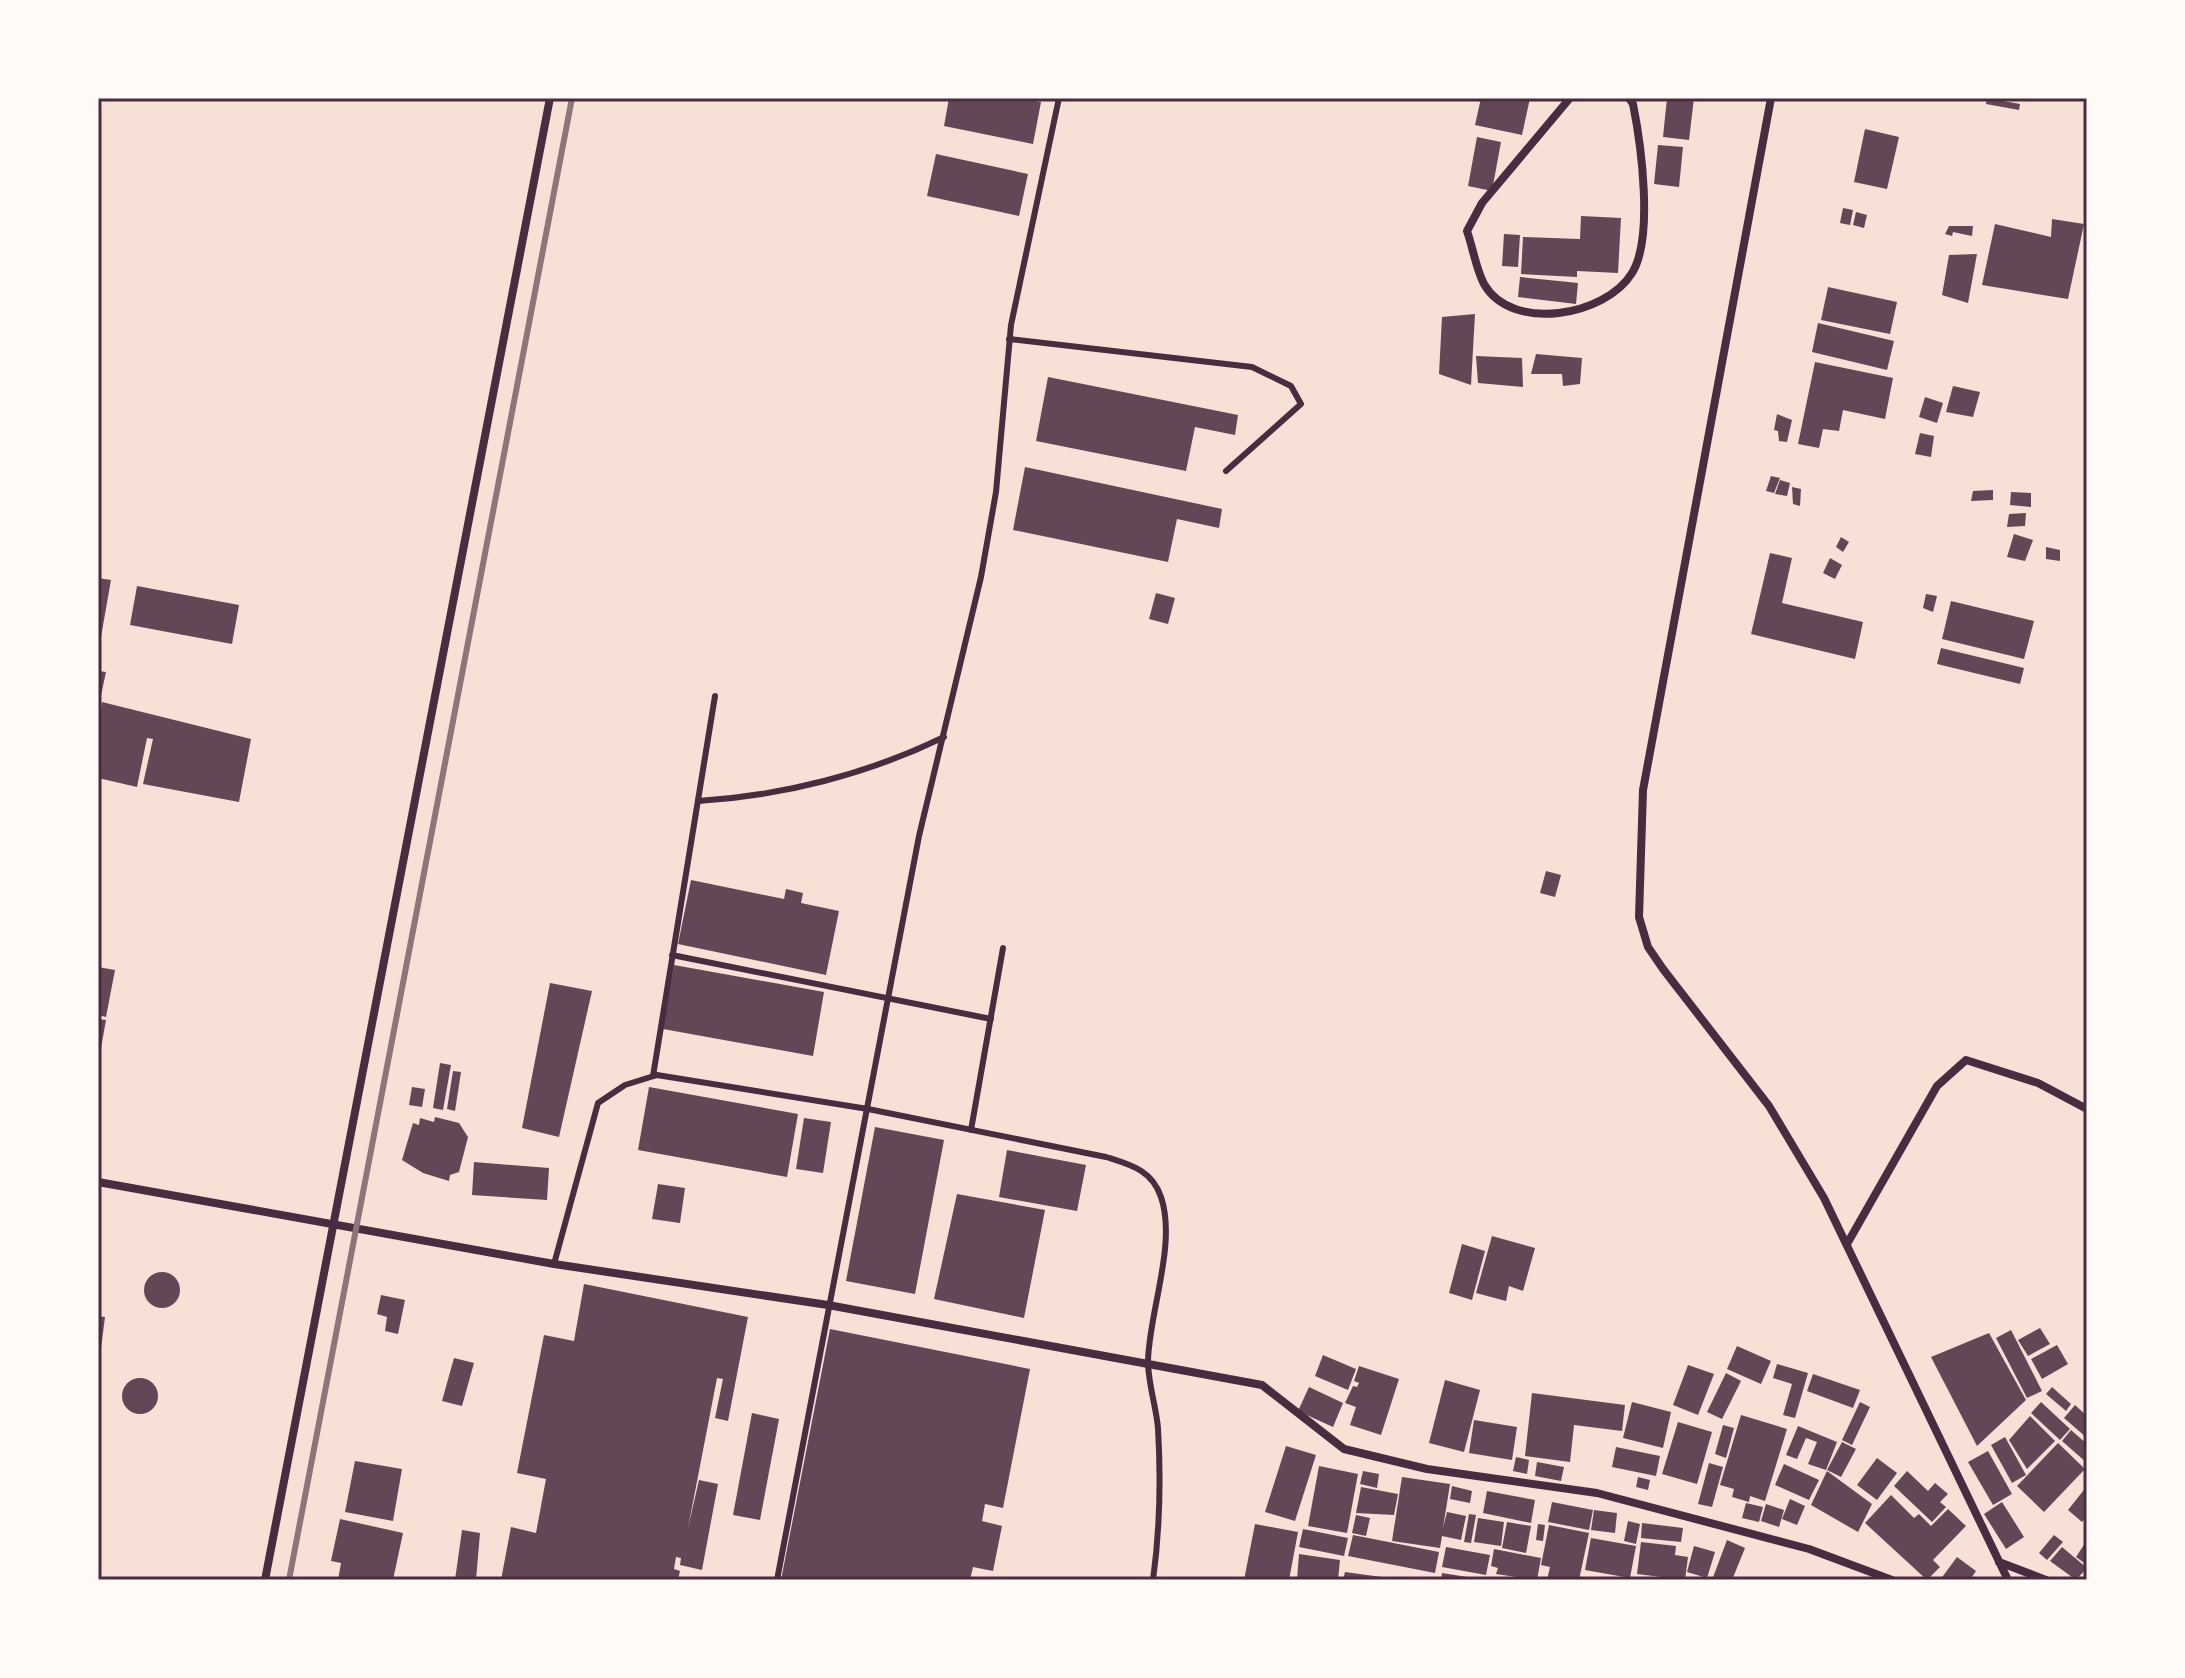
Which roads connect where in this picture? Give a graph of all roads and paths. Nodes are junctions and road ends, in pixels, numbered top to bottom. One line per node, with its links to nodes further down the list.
1 (550, 98): 20 (street)
2 (1059, 98): 6 (lane)
3 (1570, 98): 4 (street)
4 (1629, 98)
5 (1771, 98): 21 (street)
6 (1009, 339): 7 (lane); 9 (lane)
7 (1226, 471)
8 (715, 696): 10 (lane)
9 (944, 737): 10 (lane); 13 (lane)
10 (698, 801): 12 (lane)
11 (1003, 948): 14 (lane)
12 (672, 955): 13 (lane); 15 (lane)
13 (889, 999): 14 (lane); 16 (lane)
14 (991, 1019): 18 (lane)
15 (653, 1076): 16 (lane); 22 (lane)
16 (868, 1109): 18 (lane); 23 (lane)
17 (2087, 1109): 21 (street)
18 (971, 1130): 24 (lane)
19 (98, 1182): 20 (street)
20 (333, 1222): 22 (street); 26 (street)
21 (1847, 1244): 25 (street)
22 (554, 1264): 23 (street)
23 (828, 1305): 24 (street); 27 (lane)
24 (1148, 1362): 28 (lane); 29 (street)
25 (1999, 1562): 30 (street); 31 (street)
26 (265, 1580)
27 (777, 1580)
28 (1153, 1580)
29 (1892, 1580)
30 (2008, 1580)
31 (2046, 1580)

